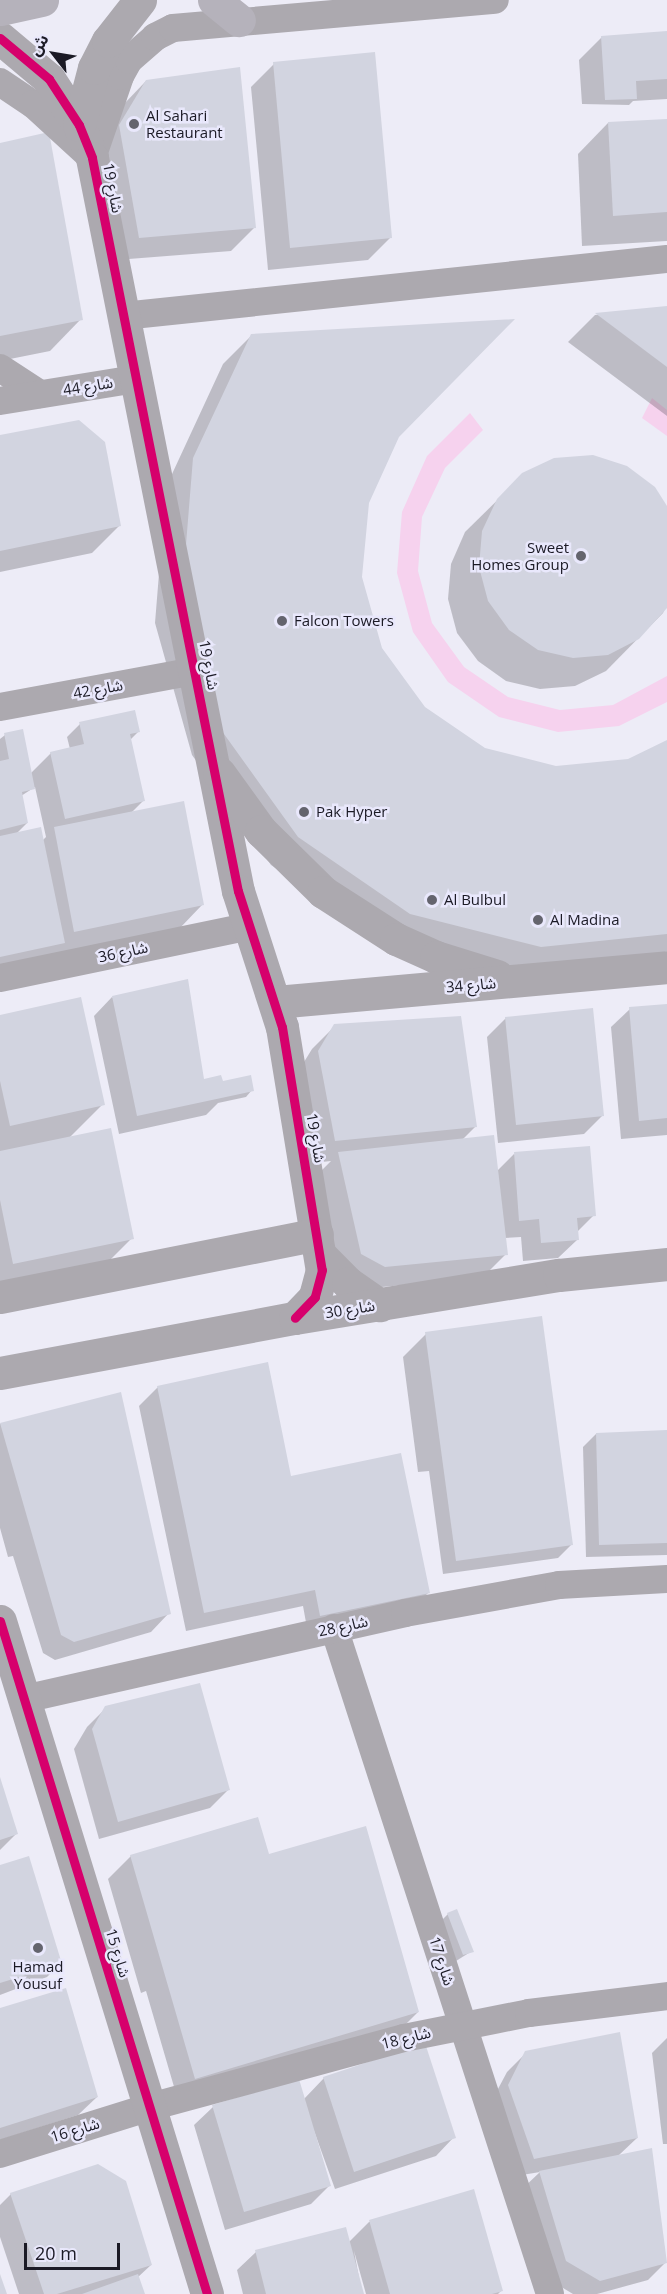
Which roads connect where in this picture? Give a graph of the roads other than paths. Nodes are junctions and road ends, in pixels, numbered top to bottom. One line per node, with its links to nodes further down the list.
1 (42, 0): 4 (main road)
2 (140, 0): 8 (street)
3 (493, 0): 5 (street)
4 (0, 9)
5 (227, 10): 9 (street)
6 (0, 38): 8 (street, شارع 19)
7 (0, 82): 9 (street)
8 (79, 125): 9 (street, شارع 19)
9 (92, 158): 11 (street, شارع 19)
10 (667, 259): 11 (street)
11 (123, 316): 13 (street, شارع 19)
12 (0, 368): 14 (street)
13 (136, 379): 14 (street, شارع 44); 16 (street, شارع 19)
14 (40, 394): 15 (street, شارع 44)
15 (0, 401)
16 (195, 671): 17 (street, شارع 42); 18 (street, شارع 19)
17 (0, 707)
18 (211, 760): 19 (street, شارع 19); 22 (street)
19 (247, 927): 21 (street, شارع 36); 23 (street, شارع 19)
20 (667, 967): 22 (street, شارع 34)
21 (0, 978)
22 (520, 981): 23 (street, شارع 34)
23 (276, 1002): 24 (street, شارع 19)
24 (319, 1245): 26 (street); 27 (street); 28 (street, شارع 19)
25 (667, 1264): 27 (street, شارع 30)
26 (0, 1297)
27 (380, 1305): 28 (street, شارع 30)
28 (295, 1318): 29 (street, شارع 30)
29 (0, 1373)
30 (667, 1579): 32 (street, شارع 28)
31 (0, 1621): 33 (street, شارع 15)
32 (334, 1628): 33 (street, شارع 28); 35 (street, شارع 17)
33 (24, 1700): 36 (street, شارع 15)
34 (667, 1996): 35 (street, شارع 18)
35 (463, 2025): 36 (street, شارع 18); 39 (street, شارع 17)
36 (150, 2107): 37 (street, شارع 16); 38 (street, شارع 15)
37 (0, 2154)
38 (207, 2294)
39 (550, 2294)

